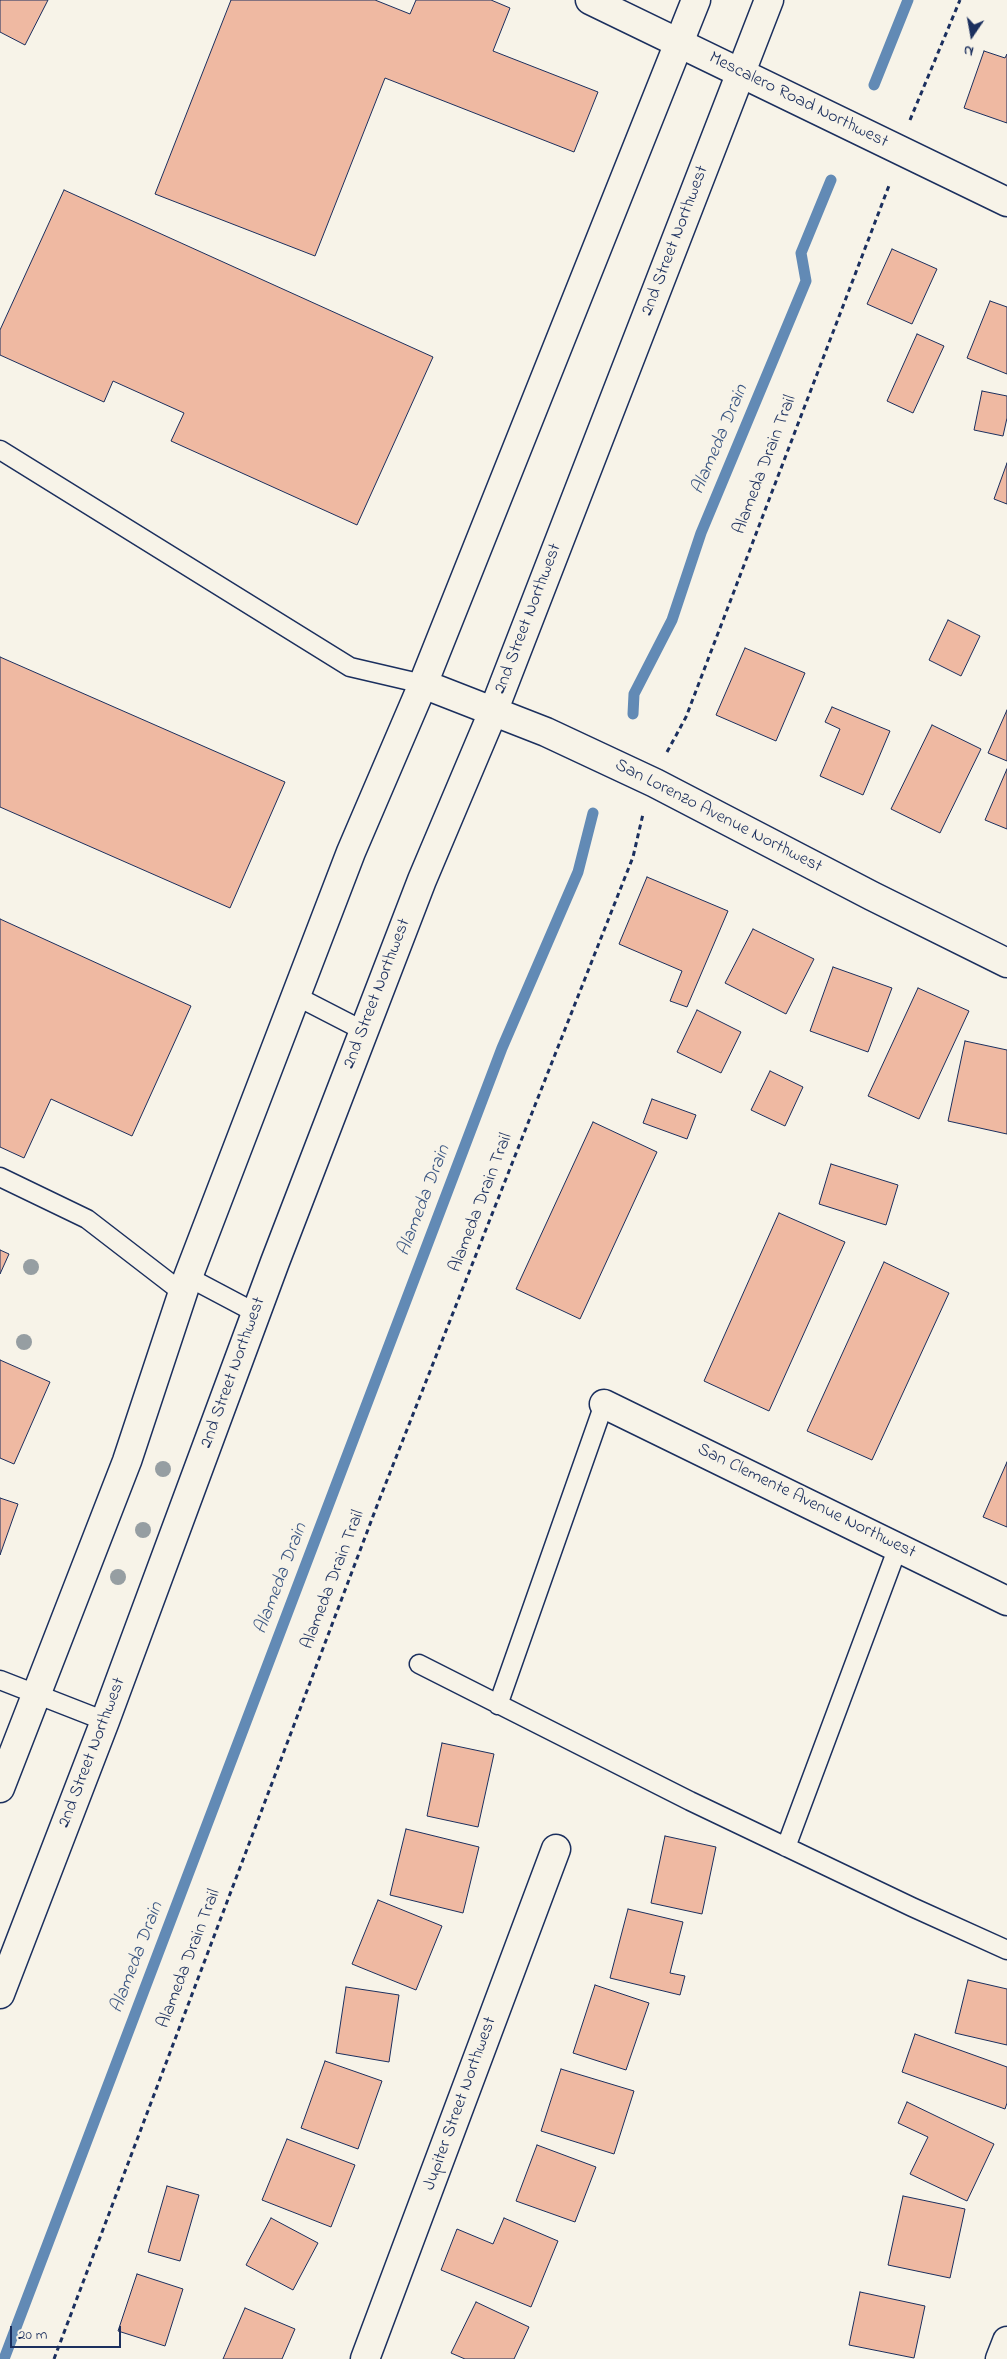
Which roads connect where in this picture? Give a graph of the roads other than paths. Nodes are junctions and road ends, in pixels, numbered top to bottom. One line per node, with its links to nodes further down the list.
1 (590, 0): 4 (main road, Mescalero Road Northwest)
2 (696, 0): 4 (main road)
3 (769, 0): 5 (main road, 2nd Street Northwest)
4 (679, 44): 5 (main road, Mescalero Road Northwest); 8 (main road)
5 (741, 74): 6 (main road, Mescalero Road Northwest); 9 (main road, 2nd Street Northwest)
6 (1007, 202)
7 (0, 450): 8 (lane)
8 (423, 684): 9 (main road, San Lorenzo Avenue Northwest); 11 (main road)
9 (493, 712): 10 (main road, San Lorenzo Avenue Northwest); 12 (main road, 2nd Street Northwest)
10 (1007, 963)
11 (296, 996): 12 (lane); 14 (main road)
12 (364, 1031): 15 (main road, 2nd Street Northwest)
13 (0, 1177): 14 (lane)
14 (186, 1285): 15 (lane); 21 (main road)
15 (256, 1313): 23 (main road, 2nd Street Northwest)
16 (604, 1404): 17 (main road, San Clemente Avenue Northwest); 22 (lane)
17 (898, 1547): 18 (main road, San Clemente Avenue Northwest); 25 (lane)
18 (1007, 1601)
19 (418, 1664): 22 (lane)
20 (0, 1680): 21 (lane)
21 (36, 1692): 23 (lane); 24 (main road)
22 (498, 1704): 25 (lane)
23 (105, 1721): 28 (main road, 2nd Street Northwest)
24 (0, 1788)
25 (786, 1847): 27 (lane)
26 (556, 1849): 30 (main road, Jupiter Street Northwest)
27 (1007, 1950)
28 (0, 1994)
29 (1007, 2341): 31 (main road)
30 (365, 2359)
31 (1000, 2359)

